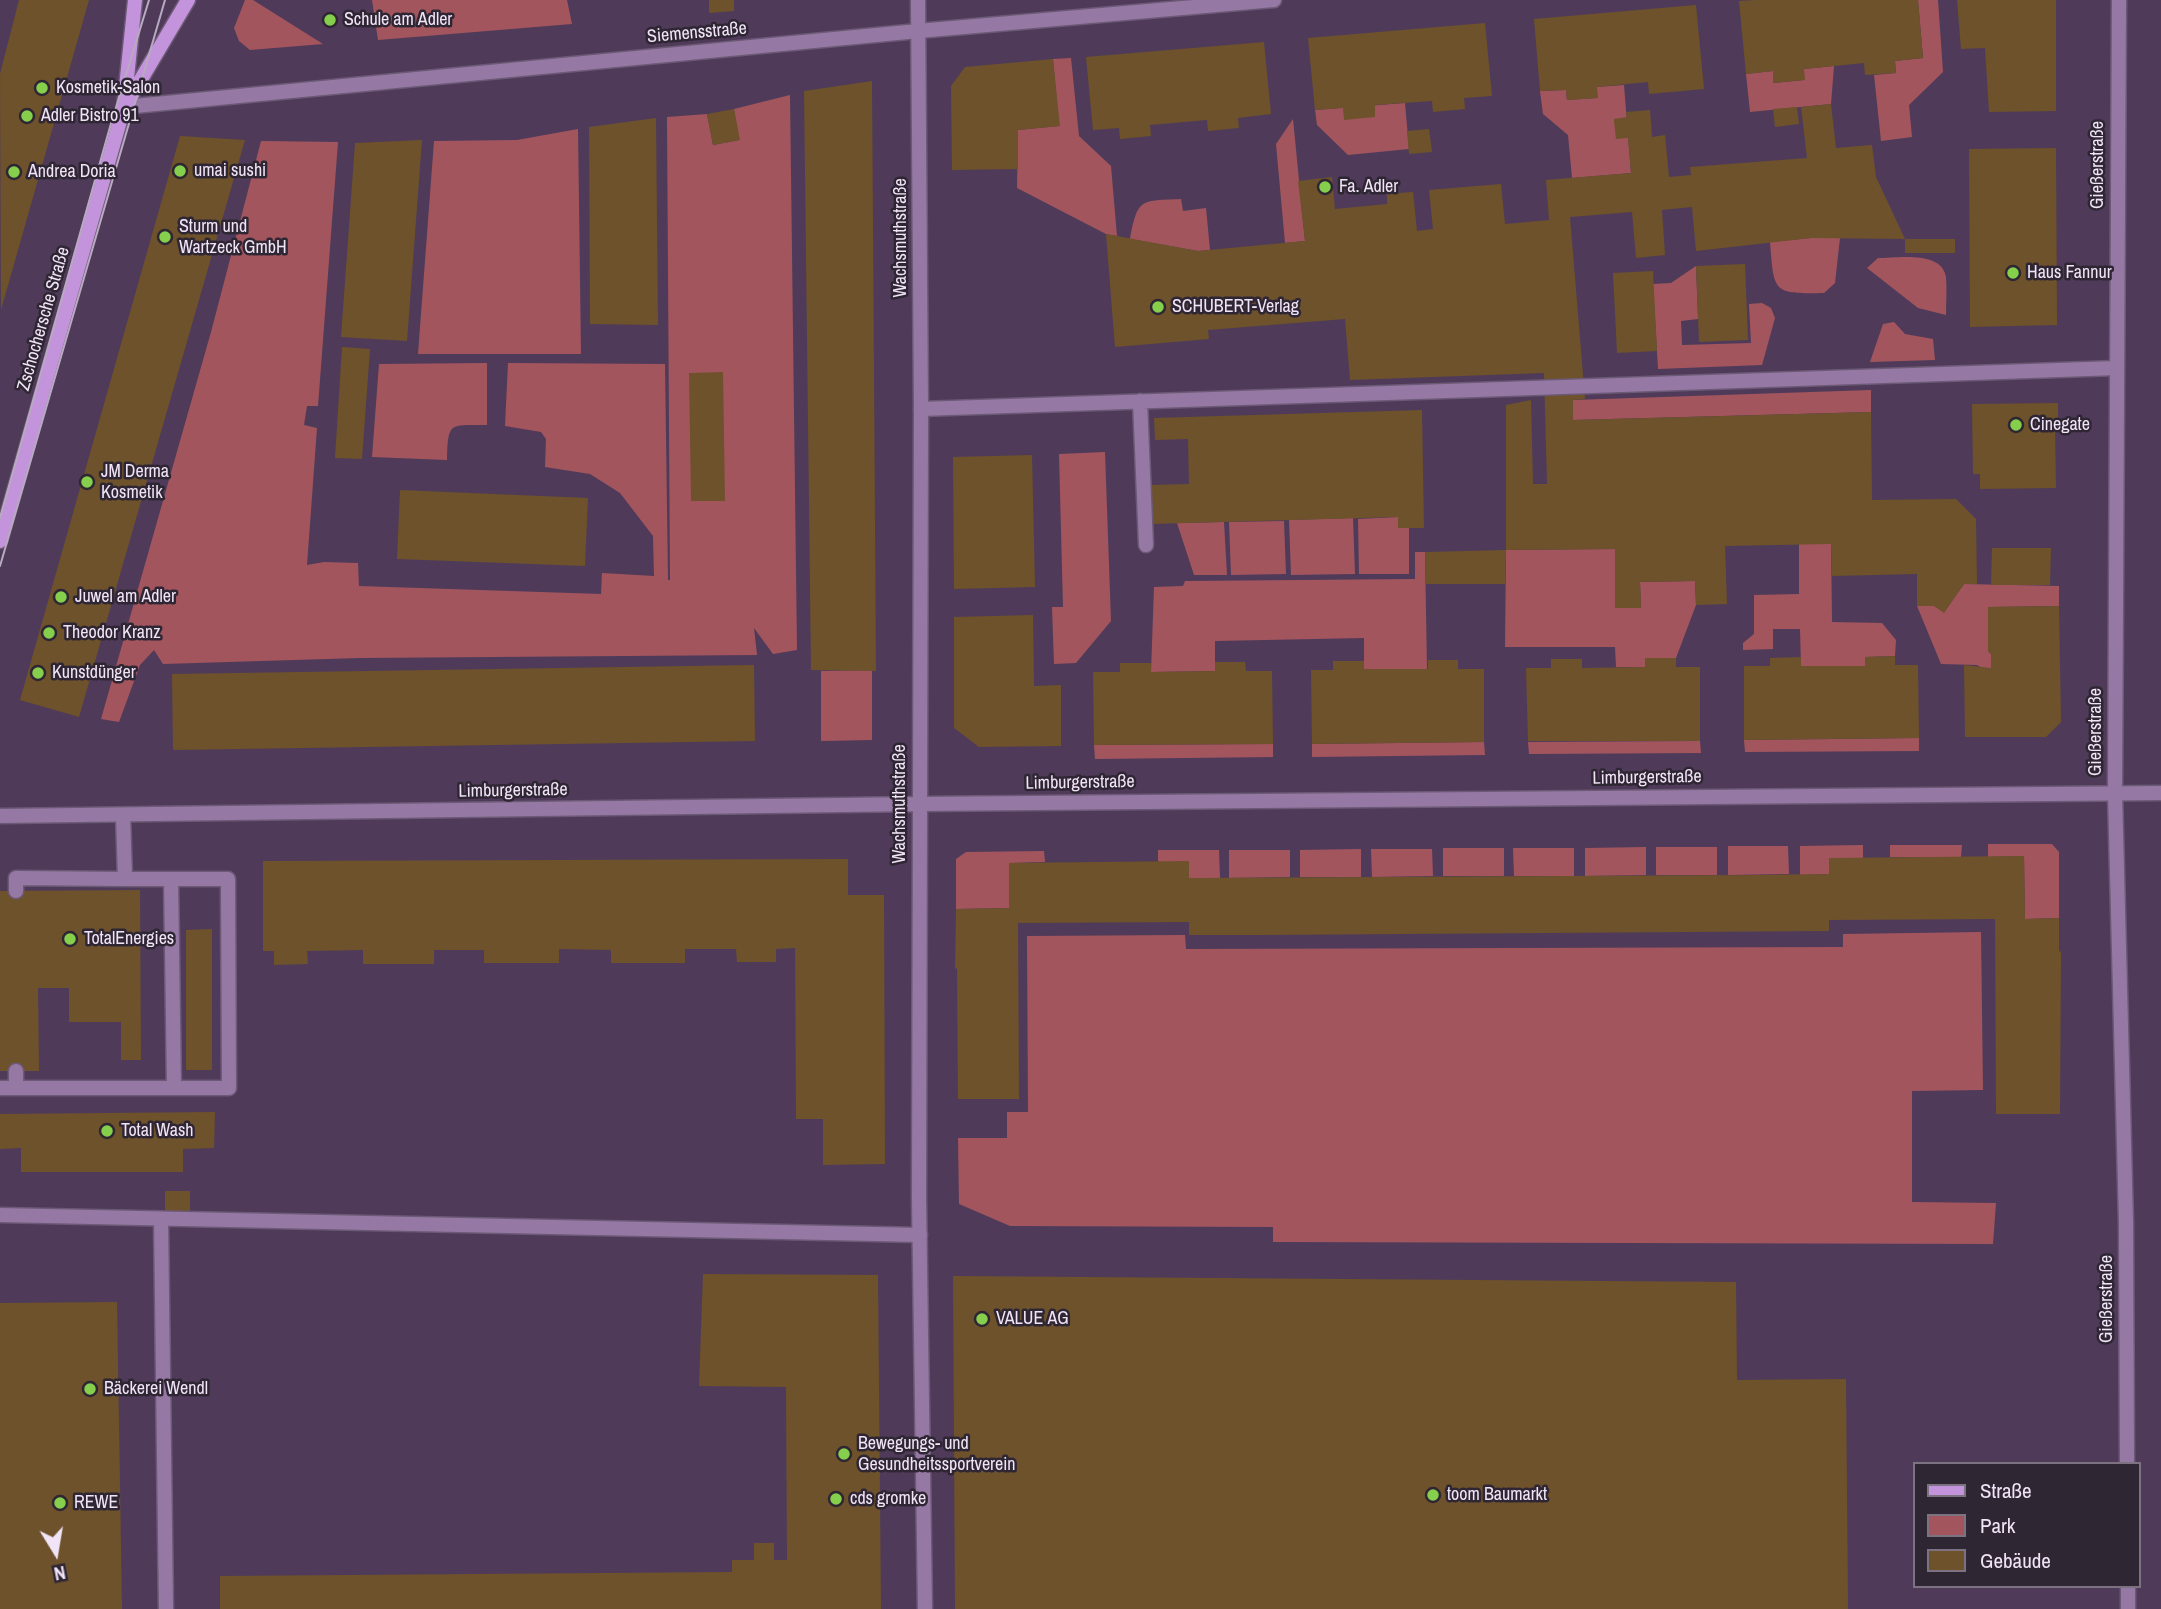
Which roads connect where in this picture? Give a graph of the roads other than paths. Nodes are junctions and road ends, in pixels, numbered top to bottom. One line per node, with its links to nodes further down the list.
1 (135, 0): 7 (main road, Zschochersche Straße)
2 (188, 0): 7 (main road, Zschochersche Straße)
3 (918, 0): 6 (street, Wachsmuthstraße)
4 (1275, 0): 6 (street, Siemensstraße)
5 (2119, 0): 8 (street, Gießerstraße)
6 (918, 31): 7 (street, Siemensstraße); 10 (street, Wachsmuthstraße)
7 (124, 107): 11 (main road, Zschochersche Straße)
8 (2117, 368): 9 (street); 13 (street, Gießerstraße)
9 (1140, 401): 10 (street); 12 (street)
10 (921, 409): 15 (street, Wachsmuthstraße)
11 (0, 541)
12 (1146, 545)
13 (2115, 793): 14 (street, Limburgerstraße); 15 (street, Limburgerstraße); 28 (street, Gießerstraße)
14 (2161, 793)
15 (919, 804): 16 (street, Limburgerstraße); 27 (street, Wachsmuthstraße)
16 (123, 815): 17 (street, Limburgerstraße); 18 (street)
17 (0, 816)
18 (125, 878): 19 (street); 20 (street)
19 (171, 879): 24 (street); 24 (street)
20 (16, 891)
21 (16, 1071): 23 (street)
22 (0, 1088): 23 (street)
23 (16, 1088): 24 (street)
24 (174, 1088)
25 (0, 1215): 26 (street)
26 (161, 1219): 27 (street); 30 (street)
27 (920, 1235): 31 (street, Wachsmuthstraße)
28 (2127, 1462)
29 (2128, 1588): 32 (street)
30 (166, 1609)
31 (925, 1609)
32 (2128, 1609)

